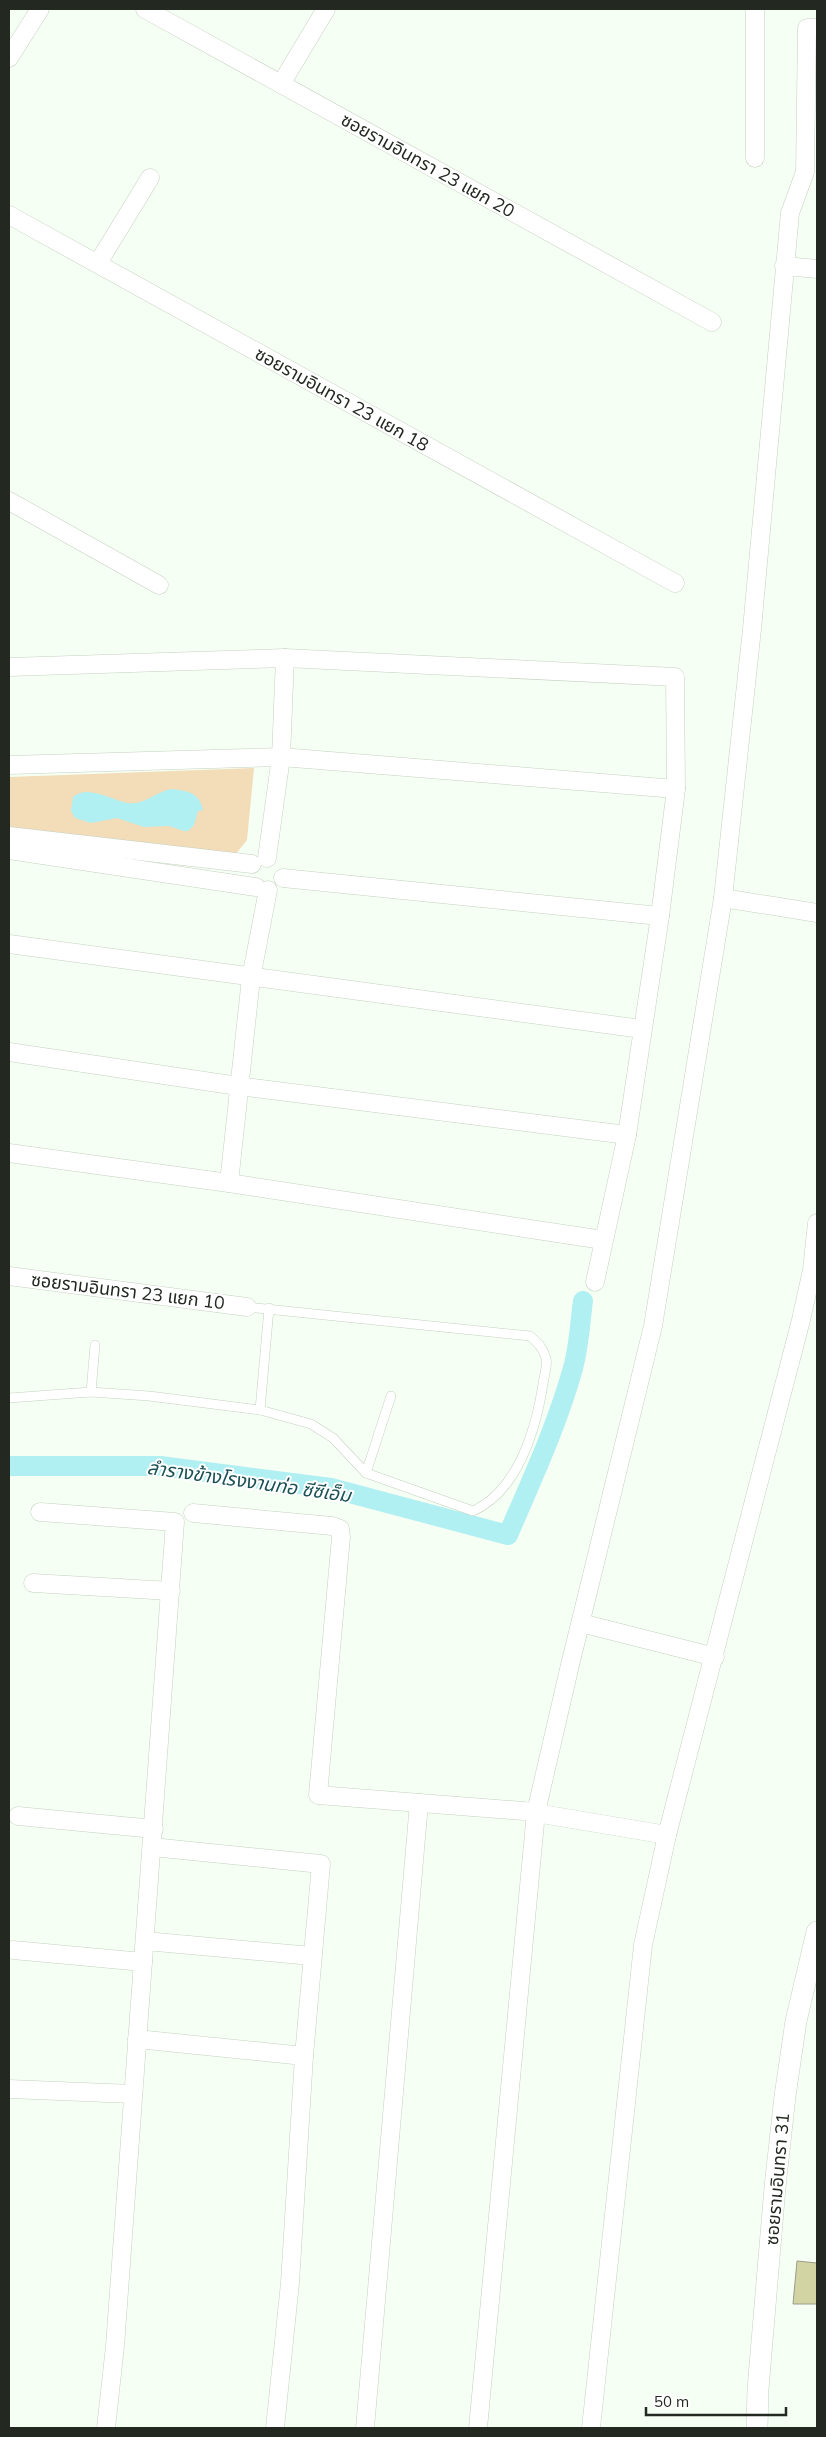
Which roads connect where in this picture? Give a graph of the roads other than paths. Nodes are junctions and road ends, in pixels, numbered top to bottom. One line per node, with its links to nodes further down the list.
1 (40, 9): 6 (street)
2 (144, 9): 7 (street, ซอยรามอินทรา 23 แยก 20)
3 (326, 9): 7 (street)
4 (754, 9): 8 (street)
5 (817, 28): 12 (street)
6 (9, 58)
7 (281, 84): 14 (street, ซอยรามอินทรา 23 แยก 20)
8 (755, 158)
9 (150, 178): 11 (street)
10 (9, 215): 11 (street, ซอยรามอินทรา 23 แยก 18)
11 (98, 263): 16 (street, ซอยรามอินทรา 23 แยก 18)
12 (784, 266): 13 (street); 28 (street)
13 (817, 268)
14 (712, 322)
15 (9, 501): 17 (street)
16 (675, 583)
17 (159, 585)
18 (285, 658): 19 (street); 20 (street); 22 (street)
19 (9, 667)
20 (281, 757): 21 (street); 22 (street); 25 (street)
21 (9, 765)
22 (676, 789): 30 (street)
23 (9, 836): 25 (street)
24 (9, 850): 27 (street)
25 (260, 861): 26 (street); 27 (street)
26 (283, 878): 27 (street); 30 (street)
27 (262, 889): 32 (street)
28 (723, 898): 29 (street); 55 (street)
29 (817, 913)
30 (660, 916): 33 (street)
31 (9, 944): 32 (street)
32 (251, 978): 33 (street); 35 (street)
33 (642, 1030): 36 (street)
34 (9, 1052): 35 (street)
35 (238, 1086): 36 (street); 38 (street)
36 (627, 1135): 40 (street)
37 (9, 1154): 38 (street)
38 (229, 1184): 40 (street)
39 (817, 1223): 56 (street)
40 (603, 1240): 42 (street)
41 (9, 1276): 43 (street, ซอยรามอินทรา 23 แยก 10)
42 (595, 1282)
43 (247, 1307): 44 (lane)
44 (269, 1308): 49 (lane); 50 (lane)
45 (95, 1345): 46 (lane)
46 (92, 1392): 48 (lane); 49 (lane)
47 (391, 1396): 50 (lane)
48 (9, 1398)
49 (260, 1410): 50 (lane)
50 (366, 1473)
51 (40, 1512): 54 (street)
52 (193, 1513): 57 (street)
53 (33, 1583): 54 (street)
54 (171, 1591): 60 (street)
55 (581, 1623): 56 (street); 58 (street)
56 (715, 1657): 61 (street)
57 (419, 1803): 58 (street); 74 (street)
58 (536, 1812): 61 (street); 75 (street)
59 (18, 1816): 60 (street)
60 (154, 1829): 62 (street)
61 (667, 1835): 76 (street)
62 (152, 1847): 64 (street); 66 (street)
63 (817, 1932): 77 (street, ซอยรามอินทรา 31)
64 (145, 1941): 66 (street); 67 (street)
65 (13, 1950): 67 (street)
66 (312, 1956): 69 (street)
67 (142, 1962): 68 (street)
68 (137, 2039): 69 (street); 71 (street)
69 (304, 2056): 73 (street)
70 (9, 2089): 71 (street)
71 (133, 2094): 72 (street)
72 (106, 2428)
73 (275, 2428)
74 (365, 2428)
75 (478, 2428)
76 (591, 2428)
77 (757, 2428)

